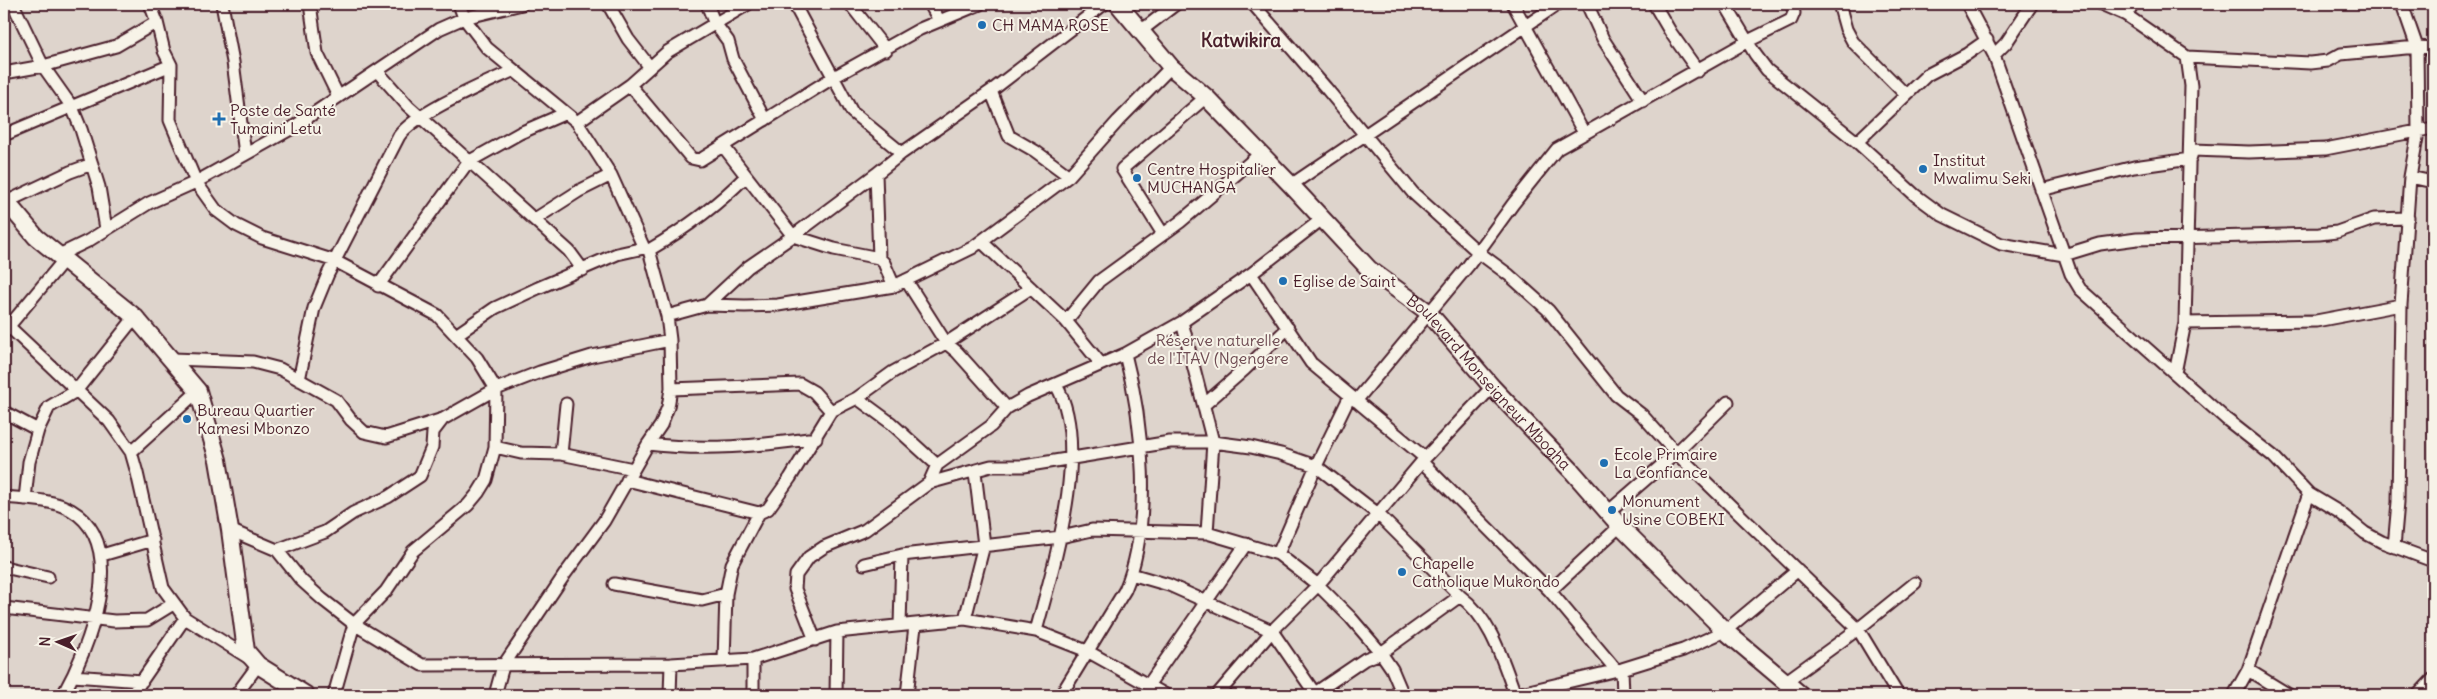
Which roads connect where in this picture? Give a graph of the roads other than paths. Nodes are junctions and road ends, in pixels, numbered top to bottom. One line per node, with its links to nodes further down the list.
1 (13, 4): 45 (street)
2 (150, 4): 33 (street)
3 (222, 4): 72 (street)
4 (310, 4): 56 (street)
5 (460, 4): 31 (street)
6 (522, 4): 31 (street)
7 (608, 4): 46 (street)
8 (707, 4): 34 (street)
9 (748, 4): 34 (street)
10 (794, 4): 52 (street)
11 (850, 4): 41 (street)
12 (930, 4): 32 (street)
13 (980, 4): 32 (street)
14 (1104, 4): 54 (street)
15 (1118, 4): 36 (street, Boulevard Monseigneur Mbogha)
16 (1176, 4): 36 (street)
17 (1252, 4): 68 (street)
18 (1513, 4): 35 (street)
19 (1558, 4): 35 (street)
20 (1587, 4): 58 (street)
21 (1654, 4): 50 (street)
22 (1725, 4): 38 (street)
23 (1792, 4): 38 (street)
24 (1839, 4): 55 (street)
25 (1967, 4): 37 (street)
26 (2032, 4): 42 (street)
27 (2101, 4): 30 (street)
28 (2133, 4): 30 (street)
29 (2402, 4): 39 (street)
30 (2126, 16): 43 (street)
31 (464, 18): 48 (street); 49 (street)
32 (939, 20): 41 (street)
33 (157, 22): 44 (street); 45 (street)
34 (714, 22): 46 (street); 62 (street)
35 (1525, 26): 66 (street); 68 (street)
36 (1142, 30): 47 (street, Boulevard Monseigneur Mbogha)
37 (1987, 40): 42 (street); 55 (street)
38 (1748, 41): 50 (street); 69 (street)
39 (2417, 47): 40 (street); 43 (street); 65 (street)
40 (2433, 48)
41 (886, 50): 52 (street)
42 (1994, 55): 85 (street)
43 (2187, 57): 74 (street)
44 (171, 65): 59 (street); 82 (street)
45 (43, 66): 51 (street); 59 (street)
46 (649, 66): 53 (street)
47 (1171, 67): 57 (street, Boulevard Monseigneur Mbogha); 80 (street)
48 (512, 70): 60 (street); 61 (street)
49 (377, 71): 56 (street); 61 (street)
50 (1698, 71): 58 (street)
51 (4, 73)
52 (834, 77): 62 (street); 71 (street)
53 (630, 84): 63 (street); 70 (street)
54 (991, 91): 71 (street); 80 (street)
55 (1905, 94): 69 (street)
56 (338, 96): 72 (street)
57 (1206, 97): 73 (street, Boulevard Monseigneur Mbogha); 91 (street)
58 (1643, 102): 66 (street)
59 (72, 107): 67 (street); 76 (street)
60 (566, 113): 63 (street); 75 (street)
61 (420, 117): 75 (street); 100 (street)
62 (765, 120): 70 (street)
63 (577, 122): 78 (street)
64 (2433, 128): 65 (street)
65 (2418, 132): 74 (street); 81 (street)
66 (1584, 133): 96 (street)
67 (4, 134)
68 (1366, 135): 84 (street); 96 (street)
69 (1857, 142): 97 (street)
70 (723, 146): 79 (street)
71 (902, 153): 77 (street)
72 (245, 154): 82 (street)
73 (1260, 154): 84 (street, Boulevard Monseigneur Mbogha); 91 (street)
74 (2190, 159): 85 (street); 93 (street)
75 (468, 162): 89 (street); 104 (street)
76 (92, 164): 86 (street); 90 (street)
77 (876, 174): 92 (street); 99 (street)
78 (611, 176): 89 (street); 95 (street)
79 (746, 176): 92 (street); 95 (street)
80 (1069, 176): 94 (street)
81 (2410, 178): 83 (street); 87 (street)
82 (196, 182): 90 (street); 100 (street)
83 (2433, 182)
84 (1291, 185): 88 (street, Boulevard Monseigneur Mbogha)
85 (2041, 190): 97 (street)
86 (4, 201): 98 (street)
87 (2408, 218): 93 (street); 108 (street)
88 (1322, 219): 102 (street); 109 (street, Boulevard Monseigneur Mbogha)
89 (535, 220): 101 (street)
90 (106, 229): 98 (street)
91 (1163, 234): 112 (street)
92 (793, 236): 99 (street); 107 (street)
93 (2186, 236): 97 (street); 114 (street)
94 (982, 242): 103 (street); 106 (street)
95 (647, 249): 101 (street); 110 (street)
96 (1478, 252): 109 (street); 147 (street)
97 (2064, 255): 123 (street)
98 (61, 258): 111 (street); 115 (street)
99 (879, 258): 105 (street)
100 (335, 261): 104 (street); 124 (street)
101 (583, 270): 117 (street)
102 (1251, 274): 113 (street); 116 (street)
103 (906, 280): 105 (street); 119 (street)
104 (378, 286): 117 (street)
105 (894, 286): 107 (street)
106 (1031, 288): 112 (street); 119 (street)
107 (707, 305): 110 (street)
108 (2402, 305): 114 (street); 171 (street)
109 (1428, 312): 126 (street, Boulevard Monseigneur Mbogha); 132 (street)
110 (667, 316): 118 (street)
111 (135, 317): 121 (street); 129 (street)
112 (1066, 321): 122 (street)
113 (1182, 322): 120 (street); 135 (street)
114 (2184, 323): 123 (street)
115 (6, 326): 129 (street)
116 (1288, 328): 132 (street); 135 (street)
117 (456, 335): 127 (street)
118 (670, 340): 127 (street); 128 (street)
119 (946, 343): 131 (street); 136 (street)
120 (1124, 354): 122 (street); 144 (street)
121 (173, 359): 124 (street); 130 (street)
122 (1101, 364): 125 (street)
123 (2175, 373): 157 (street)
124 (299, 380): 139 (street)
125 (1056, 385): 136 (street); 149 (street)
126 (1492, 387): 150 (street); 160 (street, Boulevard Monseigneur Mbogha)
127 (496, 389): 139 (street); 145 (street)
128 (671, 389): 137 (street); 143 (street)
129 (76, 391): 140 (street); 146 (street)
130 (198, 391): 146 (street); 164 (street)
131 (857, 398): 137 (street); 151 (street)
132 (1353, 399): 150 (street); 152 (street)
133 (1728, 402): 147 (street)
134 (566, 404): 148 (street)
135 (1205, 404): 142 (street)
136 (1007, 408): 151 (street)
137 (831, 411): 141 (street)
138 (4, 412): 140 (street)
139 (442, 419): 172 (street)
140 (38, 430): 159 (street)
141 (816, 438): 143 (street); 161 (street)
142 (1213, 442): 144 (street); 152 (street); 166 (street)
143 (648, 444): 153 (street)
144 (1141, 446): 149 (street); 165 (street)
145 (495, 447): 148 (street); 194 (street)
146 (131, 452): 168 (street)
147 (1676, 453): 160 (street); 179 (street)
148 (560, 454): 153 (street)
149 (1071, 459): 154 (street); 167 (street)
150 (1423, 460): 162 (street); 185 (street)
151 (938, 465): 156 (street)
152 (1316, 466): 162 (street); 173 (street)
153 (634, 469): 155 (street)
154 (975, 472): 156 (street); 170 (street)
155 (627, 480): 161 (street); 209 (street)
156 (929, 483): 202 (street)
157 (2309, 494): 171 (street); 211 (street)
158 (4, 497): 159 (street)
159 (25, 498): 174 (street)
160 (1608, 512): 163 (street, Boulevard Monseigneur Mbogha)
161 (759, 513): 186 (street)
162 (1378, 514): 184 (street); 187 (street)
163 (1620, 526): 185 (street); 200 (street, Boulevard Monseigneur Mbogha)
164 (230, 530): 172 (street); 207 (street)
165 (1140, 531): 166 (street); 167 (street); 180 (street)
166 (1207, 533): 169 (street)
167 (1061, 537): 170 (street); 198 (street)
168 (154, 540): 174 (street); 189 (street)
169 (1246, 544): 173 (street); 188 (street)
170 (984, 545): 175 (street); 193 (street)
171 (2394, 547): 176 (street)
172 (277, 550): 194 (street)
173 (1278, 554): 184 (street)
174 (102, 555): 191 (street)
175 (902, 555): 177 (street); 195 (street)
176 (2433, 561)
177 (864, 564)
178 (4, 568): 181 (street)
179 (1798, 570): 197 (street); 200 (street)
180 (1132, 574): 188 (street); 203 (street)
181 (48, 577)
182 (614, 584): 186 (street)
183 (1915, 584): 197 (street)
184 (1318, 585): 199 (street); 204 (street)
185 (1550, 591): 210 (street)
186 (726, 594): 206 (street)
187 (1460, 596): 204 (street); 218 (street)
188 (1206, 601): 199 (street); 216 (street)
189 (173, 604): 191 (street); 192 (street)
190 (4, 608): 191 (street)
191 (94, 618): 212 (street)
192 (185, 618): 207 (street); 214 (street)
193 (964, 619): 196 (street); 198 (street)
194 (354, 624): 209 (street); 223 (street)
195 (900, 626): 196 (street); 201 (street)
196 (915, 626): 228 (street)
197 (1858, 628): 215 (street); 236 (street)
198 (1036, 631): 203 (street)
199 (1272, 631): 231 (street); 232 (street)
200 (1726, 631): 210 (street); 215 (street, Boulevard Monseigneur Mbogha)
201 (837, 632): 202 (street); 227 (street)
202 (815, 640): 205 (street)
203 (1087, 652): 216 (street); 229 (street)
204 (1381, 653): 232 (street); 233 (street)
205 (753, 659): 206 (street); 226 (street)
206 (724, 661): 208 (street)
207 (254, 662): 221 (street); 222 (street)
208 (671, 664): 209 (street); 225 (street)
209 (503, 666): 224 (street)
210 (1620, 670): 217 (street); 234 (street)
211 (2248, 670): 237 (street); 238 (street)
212 (73, 676): 214 (street); 219 (street)
213 (2433, 679): 239 (street)
214 (142, 681): 220 (street)
215 (1785, 682): 235 (street, Boulevard Monseigneur Mbogha)
216 (1149, 684): 230 (street)
217 (1557, 689): 218 (street)
218 (1513, 694)
219 (63, 695)
220 (132, 695)
221 (236, 695)
222 (306, 695)
223 (334, 695)
224 (494, 695)
225 (670, 695)
226 (753, 695)
227 (836, 695)
228 (907, 695)
229 (1061, 695)
230 (1166, 695)
231 (1217, 695)
232 (1314, 695)
233 (1403, 695)
234 (1623, 695)
235 (1802, 695)
236 (1898, 695)
237 (2234, 695)
238 (2289, 695)
239 (2418, 695)

